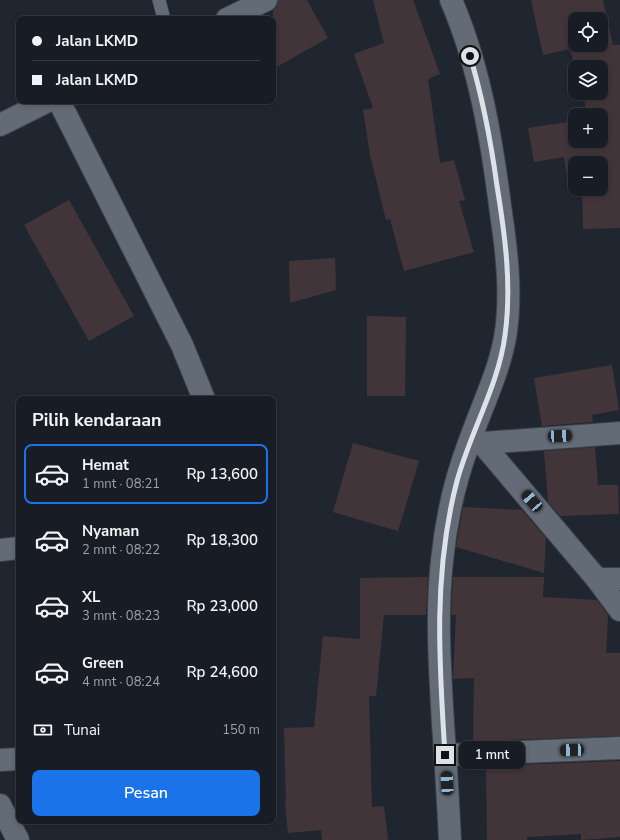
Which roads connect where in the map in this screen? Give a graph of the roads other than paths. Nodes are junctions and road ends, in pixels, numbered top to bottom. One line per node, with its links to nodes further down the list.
1 (159, 0): 4 (lane)
2 (266, 0): 5 (street)
3 (451, 0): 11 (street)
4 (163, 16)
5 (233, 16)
6 (42, 104): 8 (street)
7 (61, 104): 9 (street)
8 (0, 125)
9 (203, 396)
10 (620, 433): 11 (street)
11 (475, 443): 14 (street); 18 (street)
12 (16, 548): 13 (street)
13 (0, 550)
14 (597, 579): 15 (street); 16 (street)
15 (620, 579)
16 (620, 610)
17 (620, 748): 18 (street)
18 (445, 755): 23 (street)
19 (16, 759): 20 (street)
20 (0, 760)
21 (0, 805): 22 (street)
22 (18, 840)
23 (450, 840)

